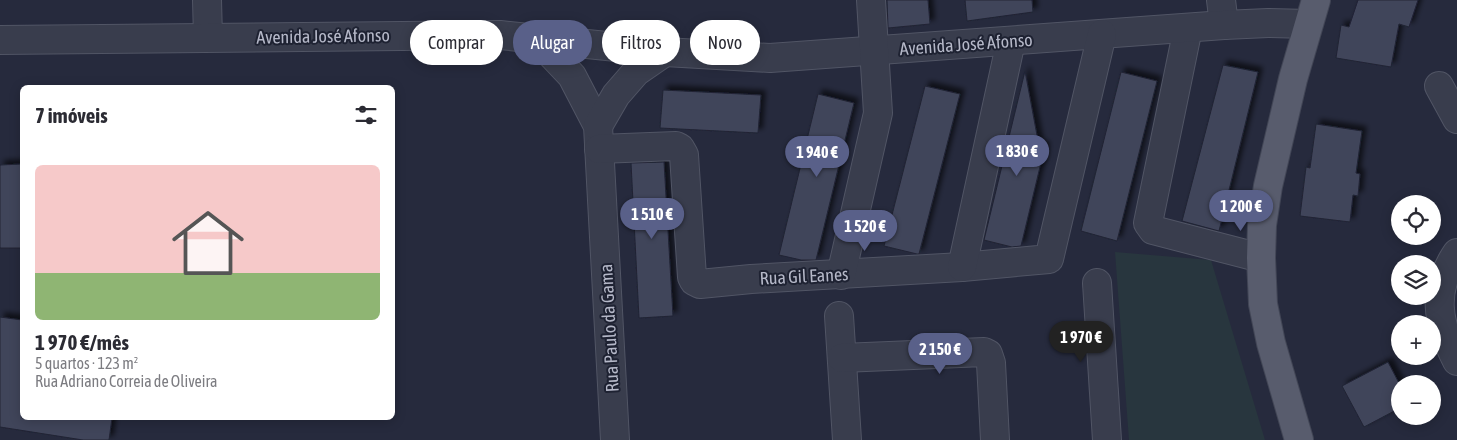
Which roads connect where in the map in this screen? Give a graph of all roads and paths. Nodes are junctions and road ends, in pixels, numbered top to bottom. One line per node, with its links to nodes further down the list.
1 (207, 0): 7 (street)
2 (871, 0): 11 (street)
3 (1312, 12): 4 (street, Avenida José Afonso); 19 (main road)
4 (1222, 13): 5 (street, Avenida José Afonso)
5 (1188, 28): 6 (street, Avenida José Afonso); 19 (street)
6 (1102, 34): 10 (street, Avenida José Afonso); 20 (street, Rua Gil Eanes)
7 (208, 37): 8 (street, Avenida José Afonso); 9 (street, Avenida José Afonso)
8 (513, 37)
9 (0, 40)
10 (1011, 41): 11 (street, Avenida José Afonso); 20 (street)
11 (875, 51): 12 (street, Avenida José Afonso); 21 (street)
12 (680, 53)
13 (562, 65): 17 (street, Rua Paulo da Gama)
14 (646, 65): 17 (street)
15 (1439, 86): 16 (street)
16 (1457, 119)
17 (599, 138): 21 (street, Rua Gil Eanes); 26 (street, Rua Paulo da Gama)
18 (1457, 253): 25 (street)
19 (1261, 258): 30 (main road)
20 (962, 267): 21 (street, Rua Gil Eanes)
21 (842, 275)
22 (1097, 283): 29 (street)
23 (839, 316): 24 (street)
24 (842, 358): 27 (street); 28 (street)
25 (1457, 361)
26 (615, 440)
27 (847, 440)
28 (995, 440)
29 (1106, 440)
30 (1299, 440)

